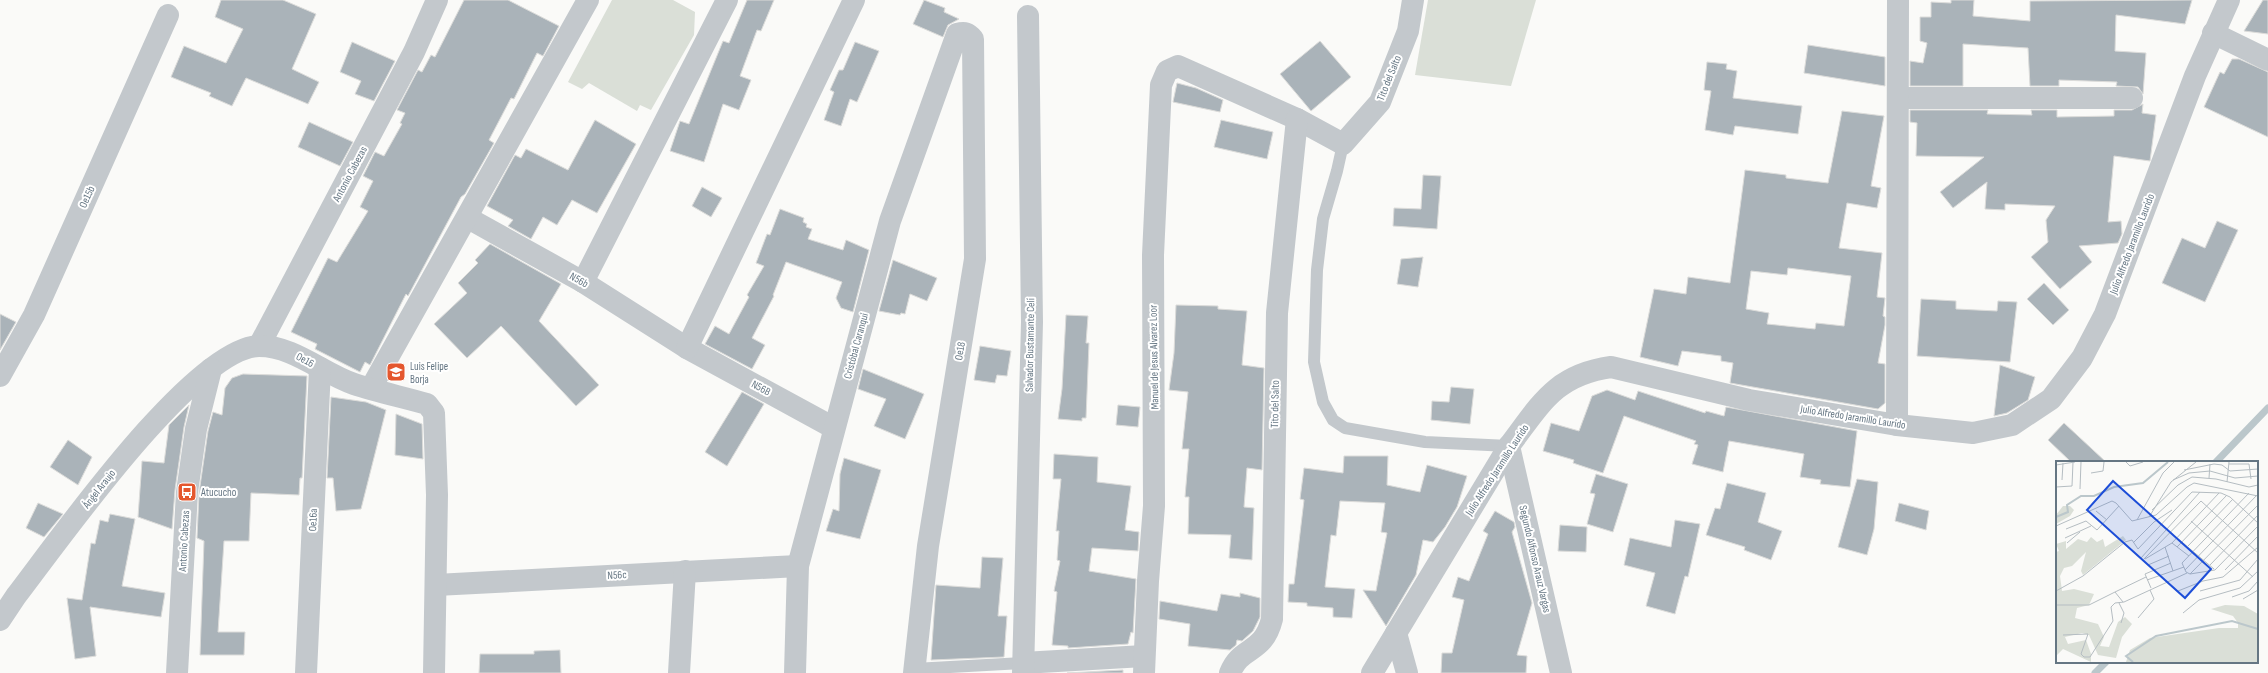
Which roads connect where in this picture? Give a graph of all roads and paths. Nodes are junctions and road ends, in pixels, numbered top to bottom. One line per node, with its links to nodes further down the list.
1 (437, 0): 19 (street, Antonio Cabezas)
2 (588, 0): 17 (street)
3 (727, 0): 18 (street)
4 (854, 0): 20 (street)
5 (1413, 0): 16 (street, Tito del Salto)
6 (1898, 0): 13 (street)
7 (2229, 0): 11 (street, Julio Alfredo Jaramillo Laurido)
8 (168, 15): 23 (street, Oe15b)
9 (1028, 16): 34 (street, Salvador Bustamante Celi)
10 (964, 32): 26 (street, Cristóbal Caranqui); 35 (street, Oe18)
11 (2213, 33): 12 (street); 25 (street, Julio Alfredo Jaramillo Laurido)
12 (2268, 60)
13 (1898, 98): 14 (street); 25 (street)
14 (2132, 98)
15 (1297, 120): 16 (street); 33 (street, Manuel de Jesus Alvarez Loor); 41 (street, Tito del Salto)
16 (1343, 144): 27 (lane)
17 (468, 218): 18 (street, N56b); 24 (street)
18 (583, 282): 20 (street, N56b)
19 (259, 346): 21 (street, Oe16); 22 (street)
20 (687, 348): 26 (street, N56B)
21 (320, 368): 24 (street, Oe16); 37 (street, Oe16a)
22 (211, 369): 31 (street, Ángel Araujo); 36 (street, Antonio Cabezas)
23 (0, 376)
24 (371, 388): 30 (street, Oe16)
25 (1897, 425): 27 (street, Julio Alfredo Jaramillo Laurido)
26 (834, 428): 28 (street, Cristóbal Caranqui)
27 (1509, 446): 32 (street, Julio Alfredo Jaramillo Laurido); 44 (street, Segundo Alfonso Arauz Vargas)
28 (798, 566): 29 (street, N56c); 40 (street, Cristóbal Caranqui)
29 (685, 571): 30 (street, N56c); 39 (street)
30 (436, 585): 38 (street)
31 (0, 620)
32 (1396, 633): 42 (street, Julio Alfredo Jaramillo Laurido); 43 (street)
33 (1144, 665): 34 (street, Manuel de Jesus Alvarez Loor)
34 (1023, 668): 35 (lane)
35 (914, 671)
36 (177, 673)
37 (306, 673)
38 (434, 673)
39 (679, 673)
40 (795, 673)
41 (1230, 673)
42 (1372, 673)
43 (1407, 673)
44 (1561, 673)

